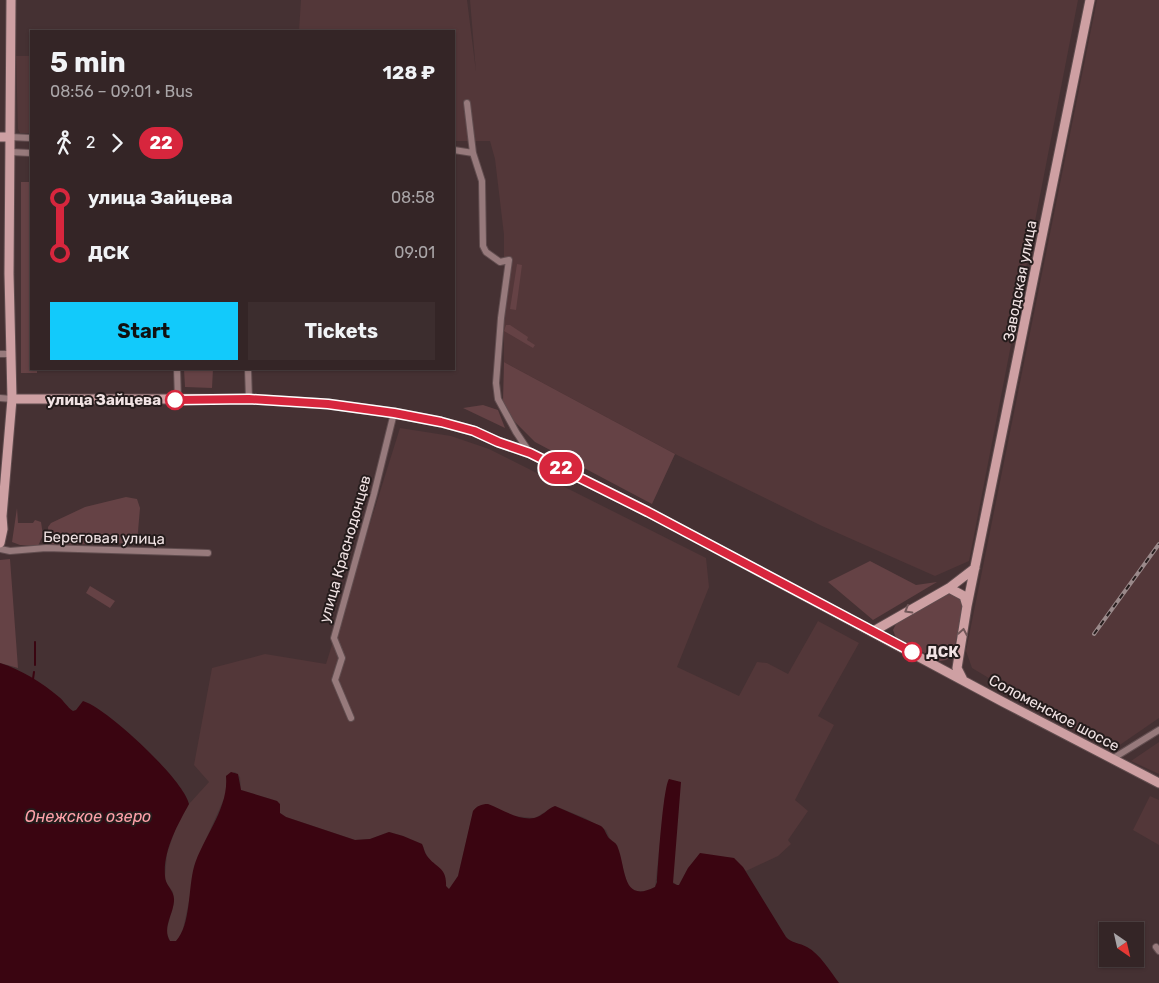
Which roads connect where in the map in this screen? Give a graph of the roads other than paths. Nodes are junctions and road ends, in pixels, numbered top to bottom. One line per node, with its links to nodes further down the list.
1 (11, 0): 5 (main road)
2 (1090, 0): 27 (main road, Заводская улица)
3 (466, 103): 11 (street)
4 (0, 137): 5 (main road)
5 (10, 137): 6 (street); 9 (main road)
6 (30, 138)
7 (455, 150): 11 (street)
8 (0, 152): 9 (main road)
9 (10, 152): 10 (street); 14 (main road)
10 (30, 152)
11 (473, 153): 12 (street); 22 (street)
12 (455, 155)
13 (0, 354): 14 (street)
14 (11, 354): 18 (main road)
15 (177, 370): 20 (street)
16 (248, 370): 19 (street)
17 (0, 398): 18 (street)
18 (12, 399): 20 (main road); 23 (main road)
19 (249, 399): 20 (main road); 21 (main road)
20 (178, 400)
21 (394, 413): 22 (main road); 36 (street, улица Краснодонцев)
22 (530, 453): 31 (main road)
23 (1, 518): 24 (main road)
24 (0, 543)
25 (0, 549): 26 (street, Береговая улица)
26 (208, 553)
27 (976, 568): 28 (main road); 29 (main road, Заводская улица)
28 (949, 588): 29 (main road); 30 (main road, one-way to 30)
29 (967, 606): 33 (main road, Заводская улица, one-way to 29)
30 (894, 619): 31 (main road); 32 (main road)
31 (872, 632): 32 (main road)
32 (892, 642): 34 (main road)
33 (958, 658): 34 (main road); 35 (main road)
34 (938, 666): 35 (main road, Соломенское шоссе)
35 (963, 680): 38 (main road, Соломенское шоссе)
36 (351, 718)
37 (1159, 730): 38 (street)
38 (1112, 759): 39 (main road, Соломенское шоссе)
39 (1159, 783)

